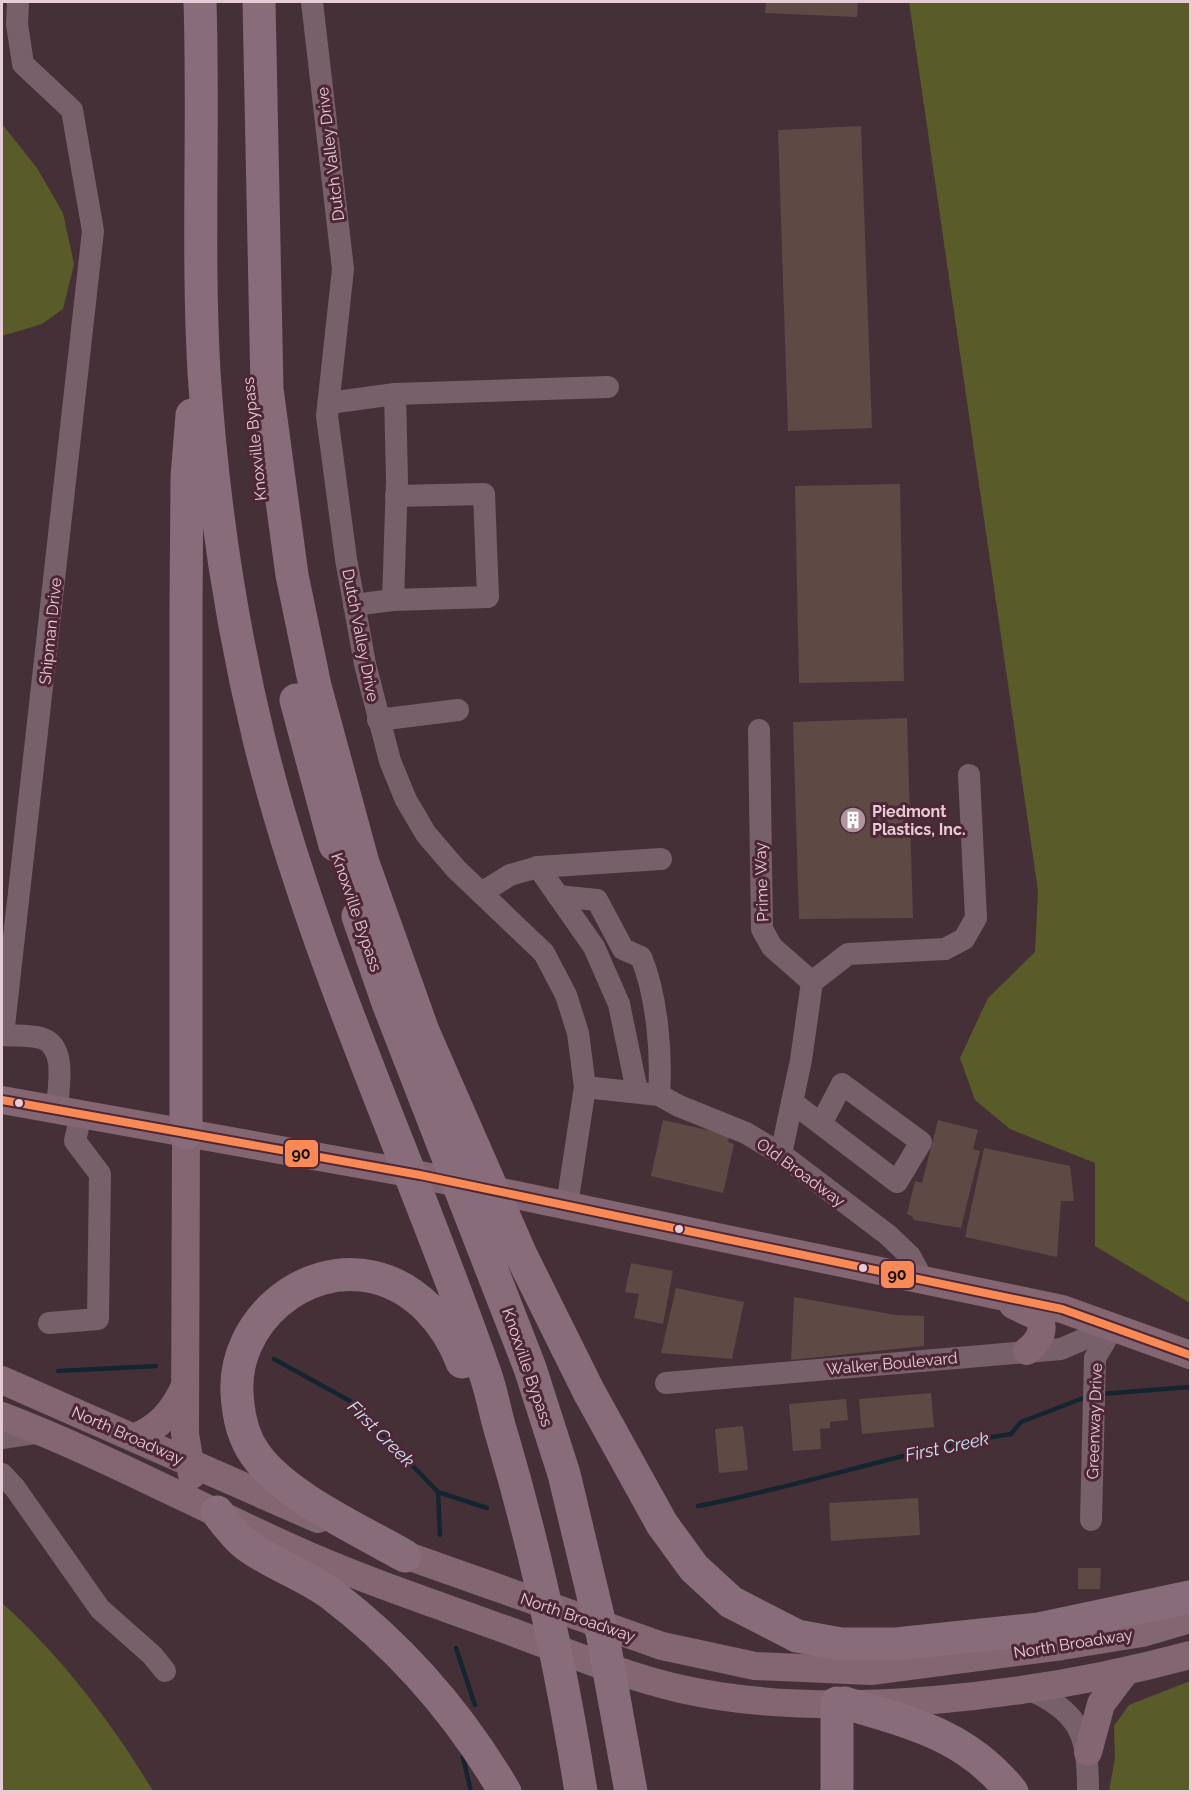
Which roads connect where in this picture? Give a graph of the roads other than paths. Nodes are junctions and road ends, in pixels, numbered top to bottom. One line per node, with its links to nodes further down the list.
1 (18, 2): 22 (street, Shipman Drive)
2 (200, 2): 6 (highway)
3 (243, 2): 61 (highway, Knoxville Bypass)
4 (259, 2): 54 (highway)
5 (312, 2): 9 (street, Dutch Valley Drive)
6 (201, 291): 30 (highway); 43 (highway)
7 (608, 387): 8 (street)
8 (395, 394): 9 (street); 10 (street)
9 (329, 403): 12 (street, Dutch Valley Drive)
10 (396, 496): 11 (street); 11 (street)
11 (393, 600): 12 (street)
12 (354, 605): 14 (street, Dutch Valley Drive)
13 (458, 710): 14 (street)
14 (378, 720): 19 (street, Dutch Valley Drive)
15 (759, 730): 21 (street, Prime Way)
16 (969, 775): 21 (street)
17 (661, 859): 18 (street)
18 (538, 867): 19 (street); 20 (street)
19 (481, 893): 23 (street, Dutch Valley Drive)
20 (558, 896): 24 (street); 25 (street)
21 (812, 982): 27 (street)
22 (2, 1035): 28 (street, Shipman Drive)
23 (585, 1087): 24 (street, Old Broadway); 32 (street, Dutch Valley Drive)
24 (637, 1091): 25 (street, Old Broadway)
25 (659, 1095): 31 (street, Old Broadway)
26 (2, 1100): 28 (main road)
27 (792, 1102): 29 (street); 31 (street)
28 (69, 1112): 30 (main road); 35 (street, Shipman Drive)
29 (821, 1124): 29 (street)
30 (186, 1133): 32 (main road); 41 (main road)
31 (781, 1154): 33 (street, Old Broadway)
32 (567, 1204): 33 (main road)
33 (923, 1280): 34 (main road)
34 (983, 1293): 36 (main road); 37 (main road)
35 (49, 1323)
36 (1114, 1326): 37 (street, Walker Boulevard); 38 (main road); 50 (street, Greenway Drive)
37 (1027, 1351): 40 (street, Walker Boulevard)
38 (1191, 1355)
39 (2, 1380): 45 (main road, North Broadway)
40 (666, 1383)
41 (186, 1385): 45 (main road); 47 (main road)
42 (2, 1416): 44 (main road, North Broadway)
43 (500, 1430): 51 (highway); 65 (highway)
44 (42, 1432): 46 (street); 49 (main road, North Broadway)
45 (136, 1437): 47 (main road, North Broadway)
46 (2, 1438)
47 (188, 1462): 49 (main road); 51 (main road, North Broadway)
48 (2, 1474): 58 (street)
49 (210, 1509): 62 (main road, North Broadway); 64 (highway)
50 (1091, 1520)
51 (405, 1557): 57 (main road, North Broadway)
52 (1191, 1572): 54 (highway)
53 (1191, 1597): 54 (highway)
54 (1106, 1615)
55 (1191, 1619): 57 (main road, North Broadway)
56 (1191, 1655): 59 (main road, North Broadway)
57 (822, 1670): 62 (main road)
58 (165, 1671)
59 (1126, 1671): 60 (main road, North Broadway); 63 (main road)
60 (1024, 1687): 62 (main road, North Broadway); 63 (street)
61 (614, 1690): 66 (highway, Knoxville Bypass); 67 (highway)
62 (841, 1703): 68 (highway); 69 (highway)
63 (1088, 1752): 70 (street)
64 (505, 1791)
65 (581, 1791)
66 (631, 1791)
67 (640, 1791)
68 (837, 1791)
69 (1012, 1791)
70 (1088, 1791)

